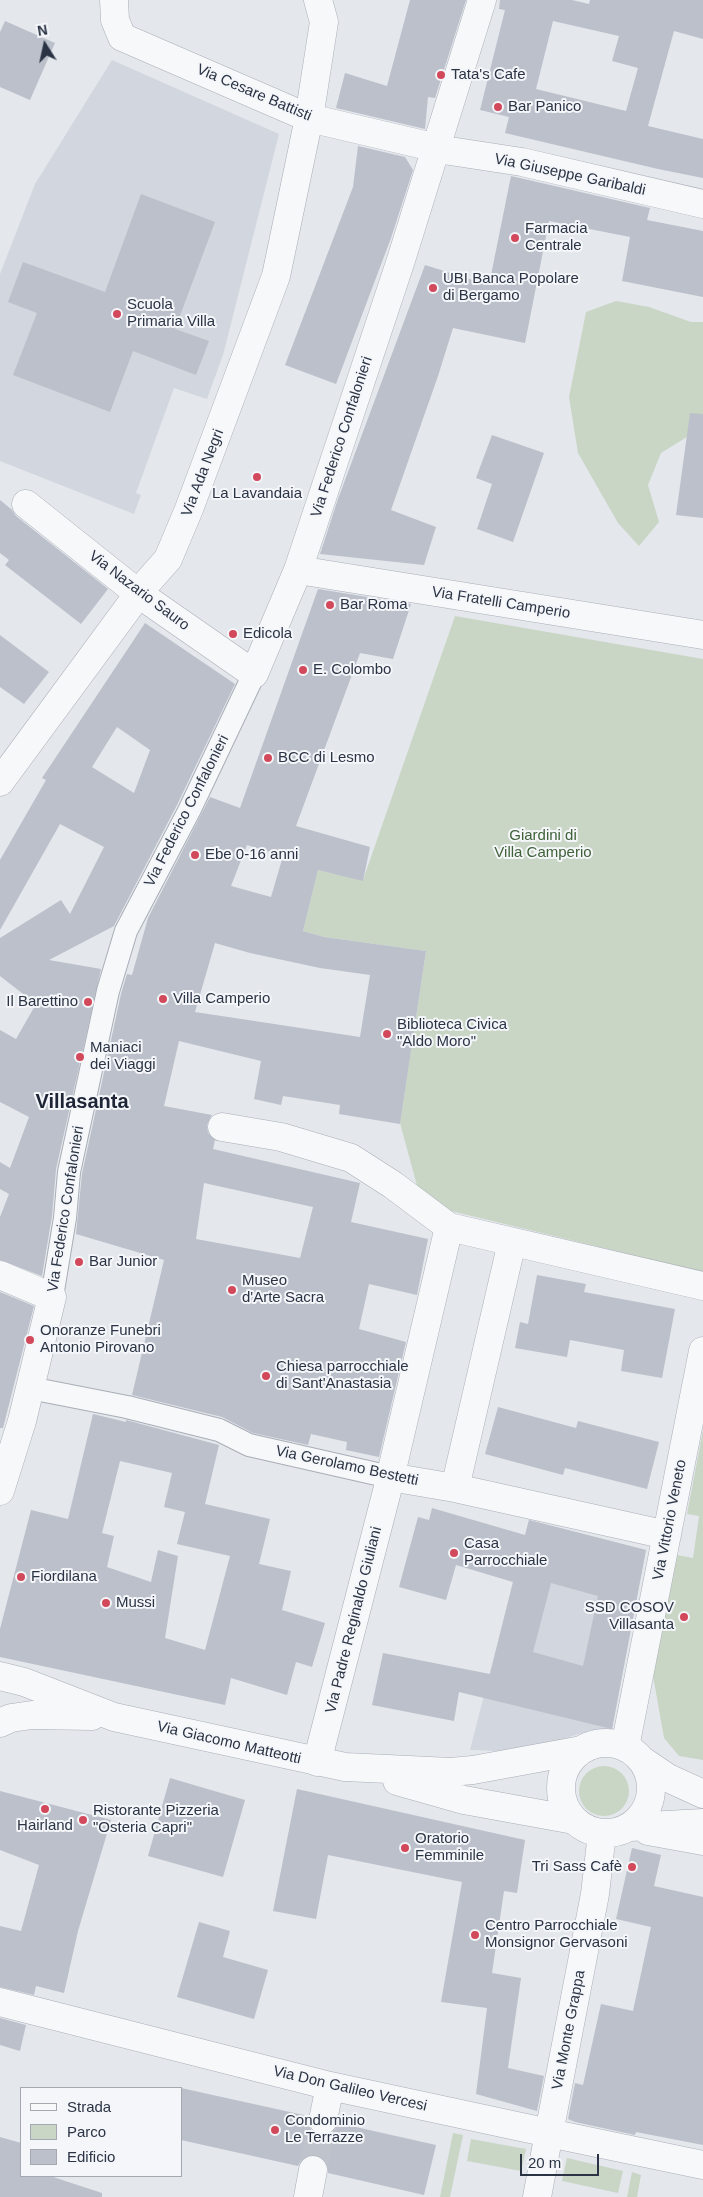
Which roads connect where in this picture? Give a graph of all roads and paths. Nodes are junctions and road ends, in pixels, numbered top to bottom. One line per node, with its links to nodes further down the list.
1 (318, 0): 4 (street, Via Ada Negri)
2 (482, 0): 5 (street, Via Federico Confalonieri)
3 (115, 10): 4 (street, Via Cesare Battisti)
4 (309, 118): 5 (street, Via Cesare Battisti); 9 (street, Via Ada Negri)
5 (437, 148): 6 (street, Via Giuseppe Garibaldi); 8 (street, Via Federico Confalonieri)
6 (703, 204)
7 (26, 504): 9 (street, Via Nazario Sauro)
8 (298, 570): 10 (street, Via Fratelli Camperio); 11 (street, Via Federico Confalonieri)
9 (139, 594): 11 (street, Via Nazario Sauro); 12 (street, Via Ada Negri)
10 (703, 635)
11 (254, 674): 18 (street, Via Federico Confalonieri)
12 (0, 782)
13 (222, 1127): 14 (street)
14 (449, 1227): 15 (street); 21 (street, Via Padre Reginaldo Giuliani)
15 (512, 1242): 17 (street); 22 (street)
16 (0, 1275): 18 (street)
17 (703, 1286)
18 (52, 1297): 20 (street, Via Federico Confalonieri)
19 (703, 1351): 24 (street, Via Vittorio Veneto)
20 (30, 1388): 21 (street, Via Gerolamo Bestetti); 23 (street, Via Federico Confalonieri)
21 (390, 1477): 22 (street, Via Gerolamo Bestetti); 31 (street, Via Padre Reginaldo Giuliani)
22 (455, 1488): 24 (street, Via Gerolamo Bestetti)
23 (0, 1491)
24 (667, 1535): 30 (street, Via Vittorio Veneto)
25 (0, 1676): 27 (street, Via Giacomo Matteotti)
26 (0, 1686): 28 (street)
27 (114, 1717): 28 (street, Via Giacomo Matteotti); 31 (street, Via Giacomo Matteotti)
28 (0, 1724)
29 (582, 1750): 30 (street); 32 (street, Via Giacomo Matteotti); 34 (street)
30 (634, 1754): 33 (street); 36 (street)
31 (317, 1762): 32 (street, Via Giacomo Matteotti)
32 (345, 1767): 34 (street, Via Giacomo Matteotti)
33 (703, 1794)
34 (574, 1820): 37 (street)
35 (703, 1823): 36 (street)
36 (630, 1827): 37 (street); 38 (street)
37 (602, 1834): 42 (street, Via Monte Grappa)
38 (703, 1842)
39 (0, 2002): 40 (street, Via Don Galileo Vercesi)
40 (330, 2086): 41 (street); 42 (street, Via Don Galileo Vercesi)
41 (324, 2120)
42 (550, 2133): 43 (street, Via Don Galileo Vercesi); 46 (street, Via Monte Grappa)
43 (703, 2165)
44 (313, 2170): 45 (street)
45 (308, 2197)
46 (537, 2197)

